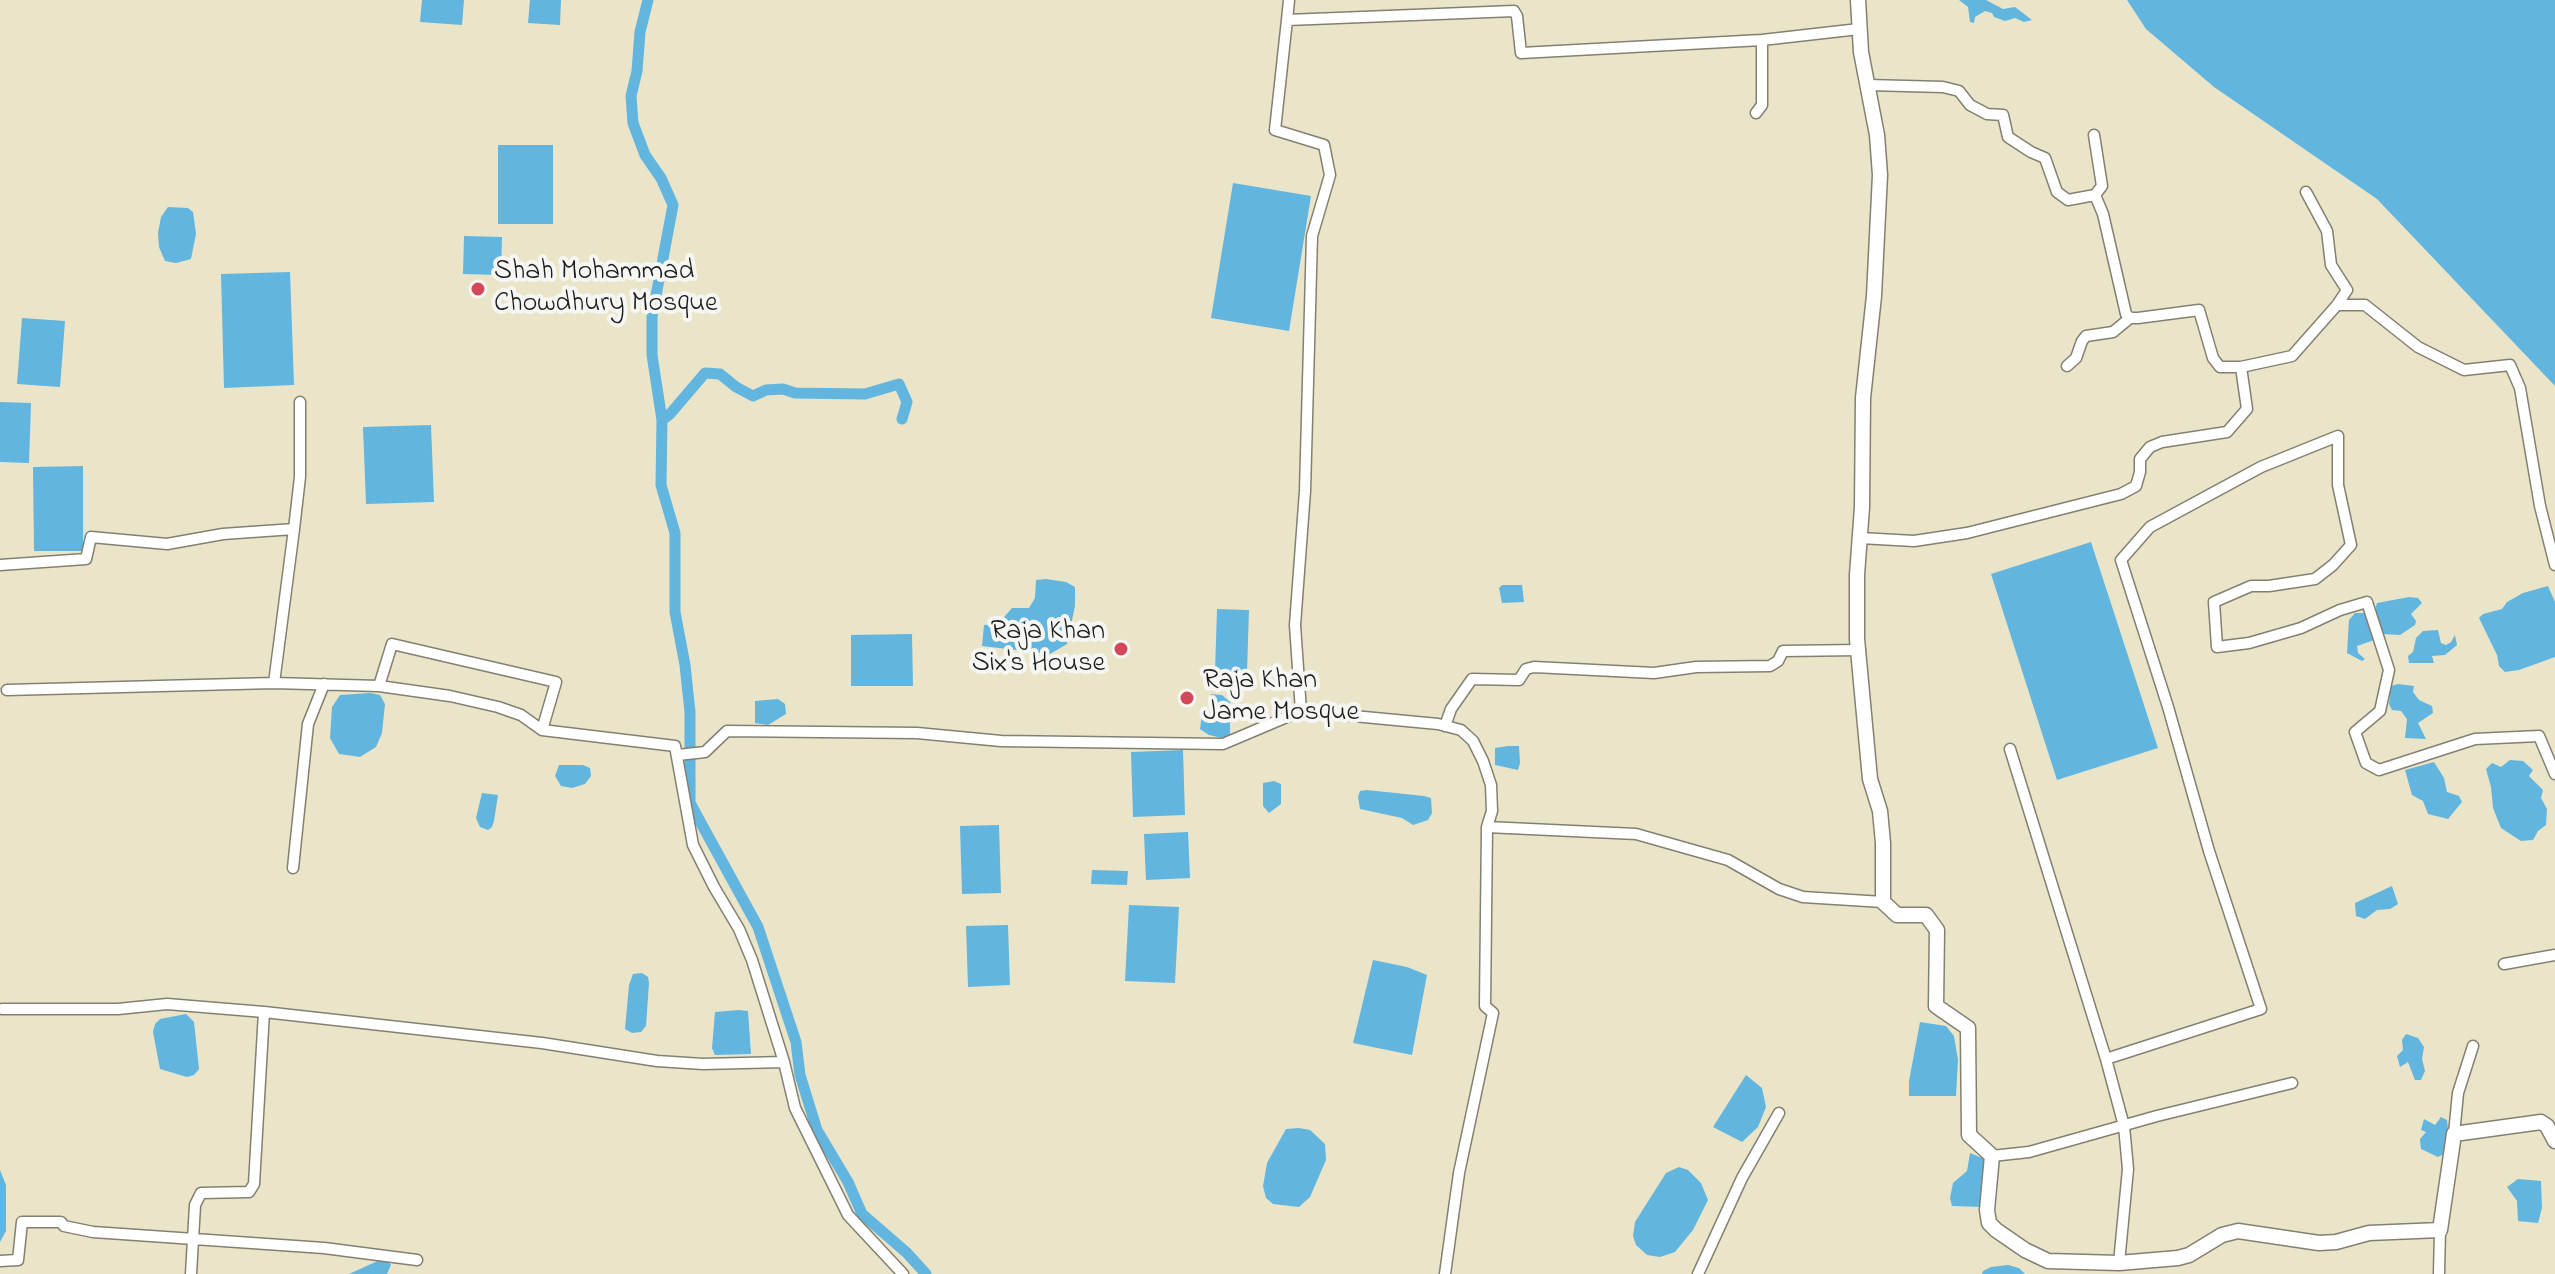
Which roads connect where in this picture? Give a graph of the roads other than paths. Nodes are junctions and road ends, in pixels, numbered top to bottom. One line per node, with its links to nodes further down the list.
1 (1289, 0): 3 (street)
2 (1858, 0): 4 (street)
3 (1287, 20): 5 (street); 25 (street)
4 (1859, 29): 5 (street); 6 (street)
5 (1762, 40): 7 (street)
6 (1868, 85): 10 (street); 17 (street)
7 (1756, 113)
8 (2094, 135): 10 (street)
9 (2306, 192): 11 (street)
10 (2095, 195): 12 (street)
11 (2337, 305): 14 (street); 19 (street)
12 (2130, 318): 13 (street); 14 (street)
13 (2067, 366)
14 (2241, 367): 17 (street)
15 (300, 402): 16 (street)
16 (294, 529): 18 (street); 21 (street)
17 (1860, 538): 20 (street)
18 (0, 565)
19 (2555, 565)
20 (1860, 650): 26 (street); 33 (street)
21 (274, 683): 22 (street); 24 (street)
22 (324, 684): 23 (street); 32 (street)
23 (379, 686): 27 (street); 27 (street)
24 (7, 690)
25 (1301, 711): 26 (street); 29 (street)
26 (1445, 726): 31 (street)
27 (542, 730): 29 (street)
28 (2010, 749): 39 (street)
29 (678, 755): 40 (street)
30 (2555, 774): 39 (street)
31 (1487, 827): 33 (street); 54 (street)
32 (293, 868)
33 (1883, 902): 46 (street)
34 (2555, 955): 35 (street)
35 (2504, 964)
36 (2, 1009): 37 (street)
37 (264, 1012): 40 (street); 48 (street)
38 (2473, 1046): 44 (street)
39 (2106, 1059): 43 (street)
40 (784, 1062): 53 (street)
41 (2292, 1083): 43 (street)
42 (1779, 1113): 55 (street)
43 (2124, 1126): 46 (street); 51 (street)
44 (2454, 1134): 45 (street); 47 (street)
45 (2555, 1141)
46 (1992, 1156): 51 (street)
47 (2440, 1230): 51 (street); 56 (street)
48 (193, 1237): 49 (street); 50 (street); 52 (street)
49 (417, 1260)
50 (0, 1261)
51 (2120, 1269)
52 (191, 1274)
53 (903, 1274)
54 (1445, 1274)
55 (1698, 1274)
56 (2439, 1274)

